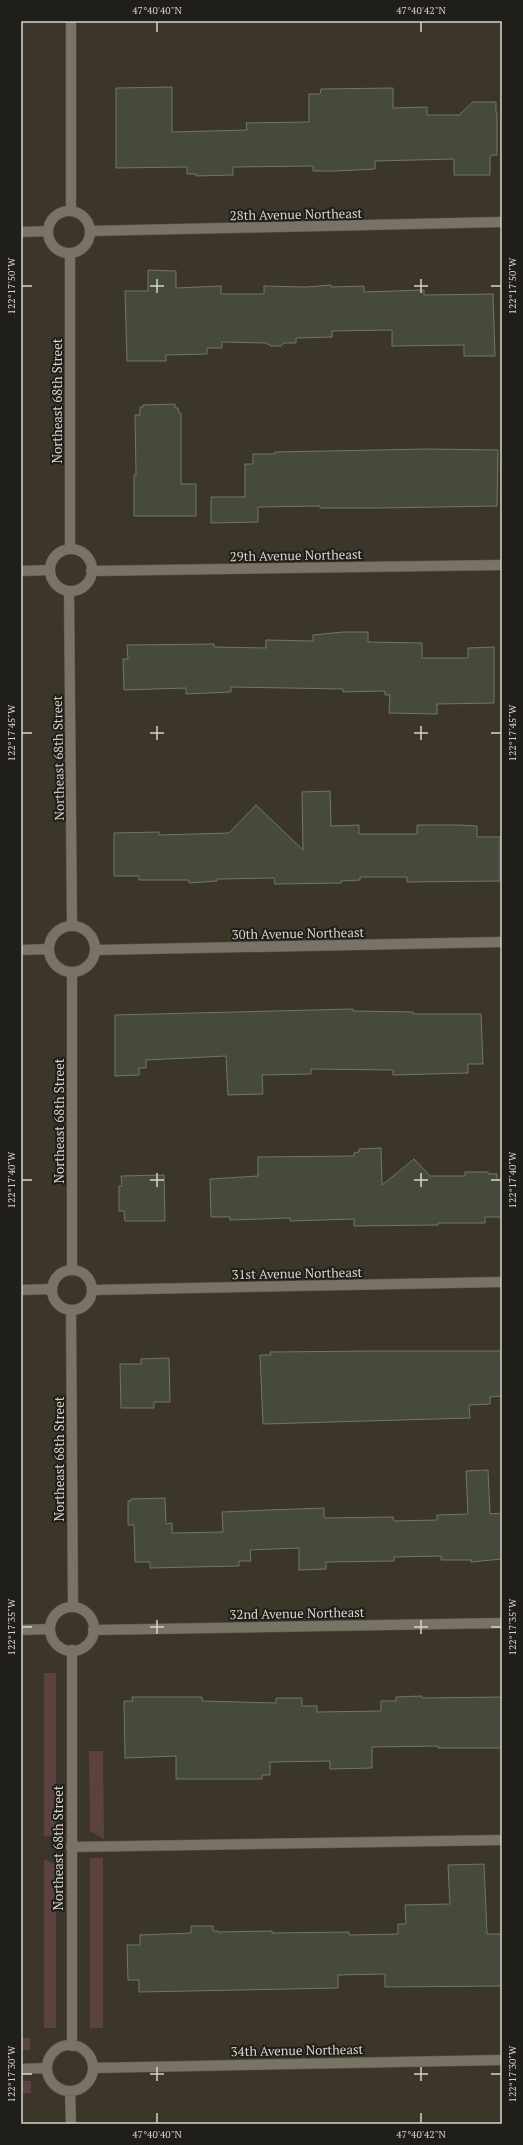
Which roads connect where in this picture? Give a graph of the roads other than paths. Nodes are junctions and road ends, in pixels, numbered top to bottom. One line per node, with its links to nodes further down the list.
1 (71, 21): 2 (street)
2 (71, 210): 4 (street); 5 (street)
3 (502, 222): 5 (street, 28th Avenue Northeast)
4 (48, 231): 6 (street); 7 (street)
5 (90, 231): 7 (street)
6 (21, 232)
7 (70, 253): 8 (street, Northeast 68th Street)
8 (70, 549): 11 (street); 12 (street)
9 (502, 564): 12 (street, 29th Avenue Northeast)
10 (21, 570): 11 (street)
11 (50, 570): 13 (street)
12 (91, 571): 13 (street)
13 (69, 591): 14 (street, Northeast 68th Street)
14 (72, 926): 17 (street); 18 (street)
15 (502, 942): 18 (street, 30th Avenue Northeast)
16 (21, 950): 17 (street)
17 (49, 950): 19 (street)
18 (95, 950): 19 (street)
19 (72, 973): 20 (street, Northeast 68th Street)
20 (72, 1269): 22 (street); 24 (street)
21 (502, 1282): 24 (street, 31st Avenue Northeast)
22 (51, 1289): 23 (street); 25 (street)
23 (21, 1290)
24 (92, 1290): 25 (street)
25 (71, 1310): 26 (street, Northeast 68th Street)
26 (73, 1607): 28 (street); 30 (street)
27 (502, 1623): 30 (street, 32nd Avenue Northeast)
28 (50, 1629): 29 (street); 31 (street)
29 (21, 1630)
30 (93, 1630): 31 (street)
31 (72, 1650): 33 (street, Northeast 68th Street)
32 (502, 1840): 33 (street)
33 (71, 1848): 34 (street, Northeast 68th Street)
34 (72, 2046): 37 (street); 38 (street)
35 (502, 2060): 38 (street, 34th Avenue Northeast)
36 (21, 2068): 37 (street)
37 (47, 2068): 39 (street)
38 (93, 2068): 39 (street)
39 (70, 2091): 40 (street)
40 (71, 2124)

